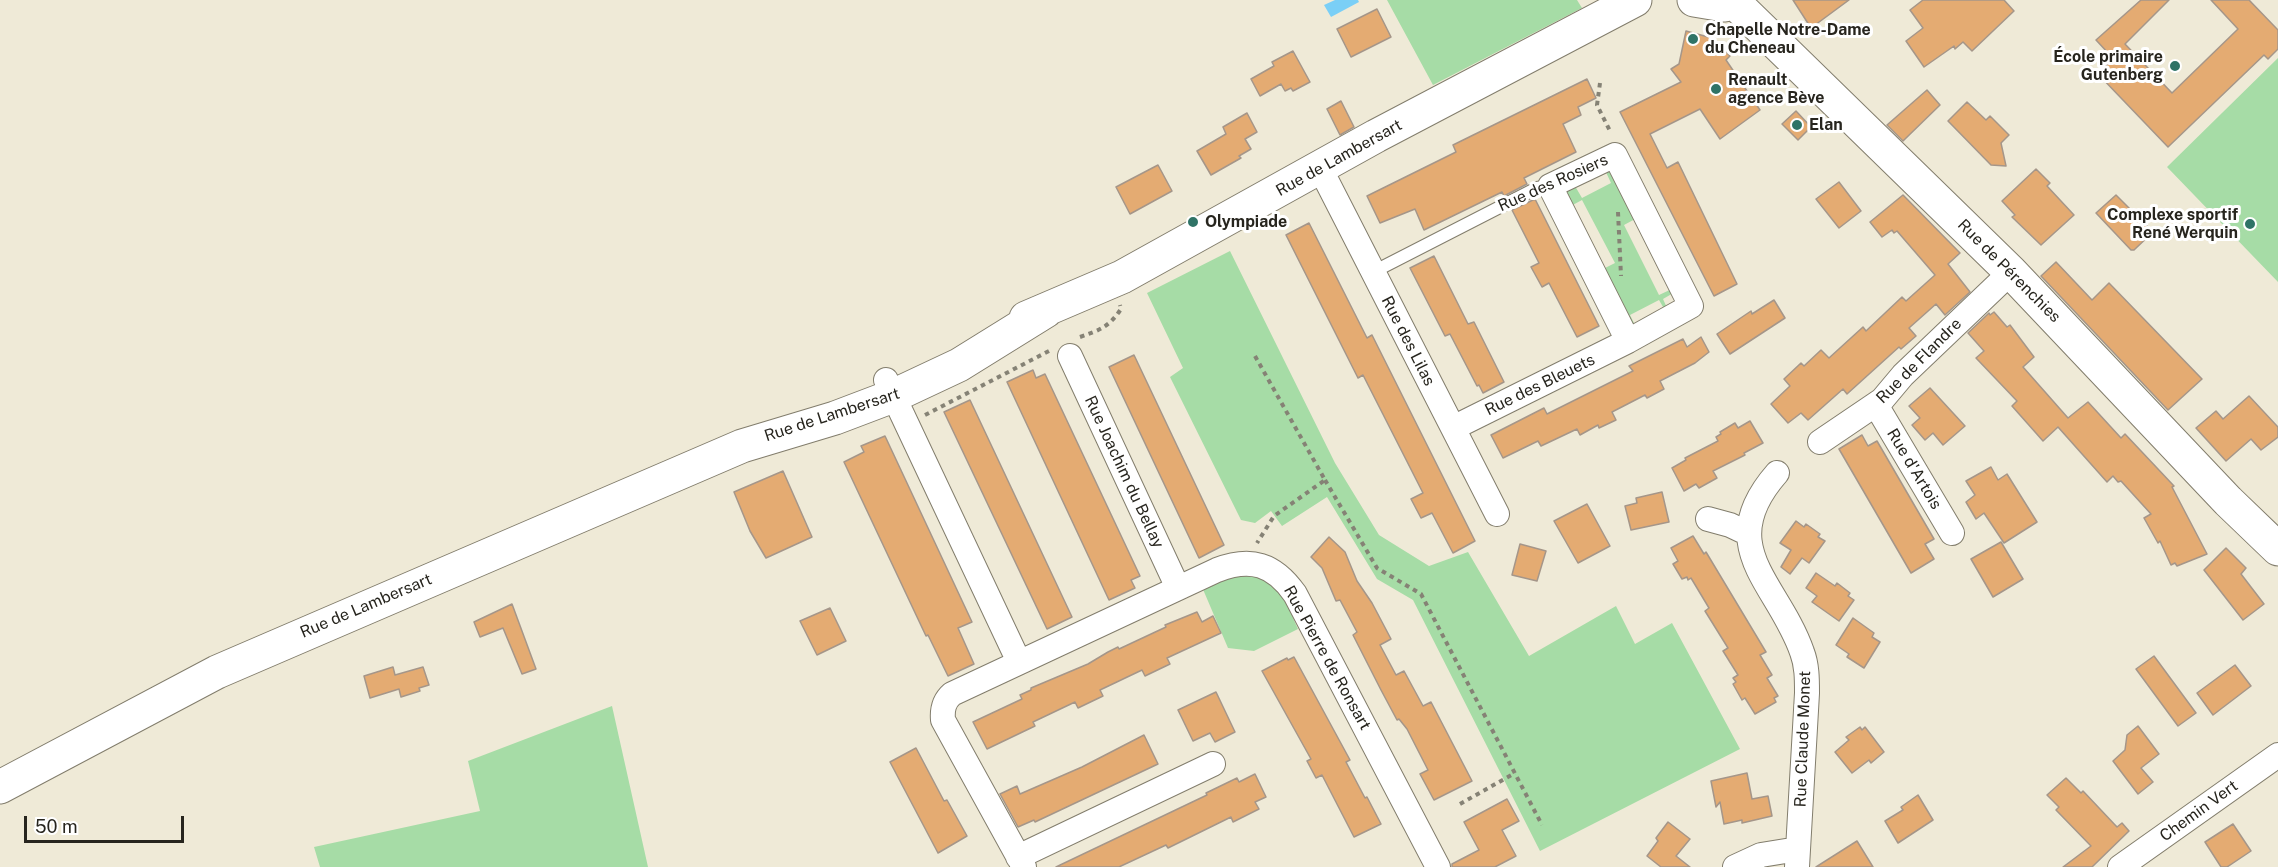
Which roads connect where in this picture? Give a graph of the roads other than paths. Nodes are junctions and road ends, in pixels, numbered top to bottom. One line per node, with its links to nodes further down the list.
1 (1694, 0): 3 (main road)
2 (1636, 1): 4 (main road, Rue de Lambersart)
3 (1733, 1): 7 (main road, Rue de Pérenchies)
4 (1320, 168): 6 (street, Rue des Lilas); 10 (main road, Rue de Lambersart)
5 (1551, 186): 6 (lane, Rue des Rosiers); 8 (street); 8 (street, Rue des Rosiers)
6 (1372, 272): 12 (street, Rue des Lilas)
7 (2011, 272): 11 (street, Rue de Flandre); 19 (main road, Rue de Pérenchies)
8 (1628, 341): 12 (street, Rue des Bleuets)
9 (1067, 348): 20 (street, Rue Joachim du Bellay)
10 (895, 400): 21 (street); 24 (main road, Rue de Lambersart)
11 (1875, 405): 13 (street, Rue de Flandre); 17 (street, Rue d'Artois)
12 (1453, 428): 15 (street, Rue des Lilas)
13 (1820, 442)
14 (1777, 473): 18 (street, Rue Claude Monet)
15 (1497, 514)
16 (1708, 519): 18 (street)
17 (1953, 533)
18 (1749, 534): 25 (street, Rue Claude Monet)
19 (2278, 549)
20 (1178, 588): 21 (street); 27 (street, Rue Pierre de Ronsart)
21 (1019, 662): 26 (street)
22 (2278, 754): 29 (street, Chemin Vert)
23 (1213, 764): 26 (street)
24 (0, 788)
25 (1797, 858): 28 (street, Rue Claude Monet)
26 (1021, 862)
27 (1438, 867)
28 (1735, 867)
29 (2120, 867)

